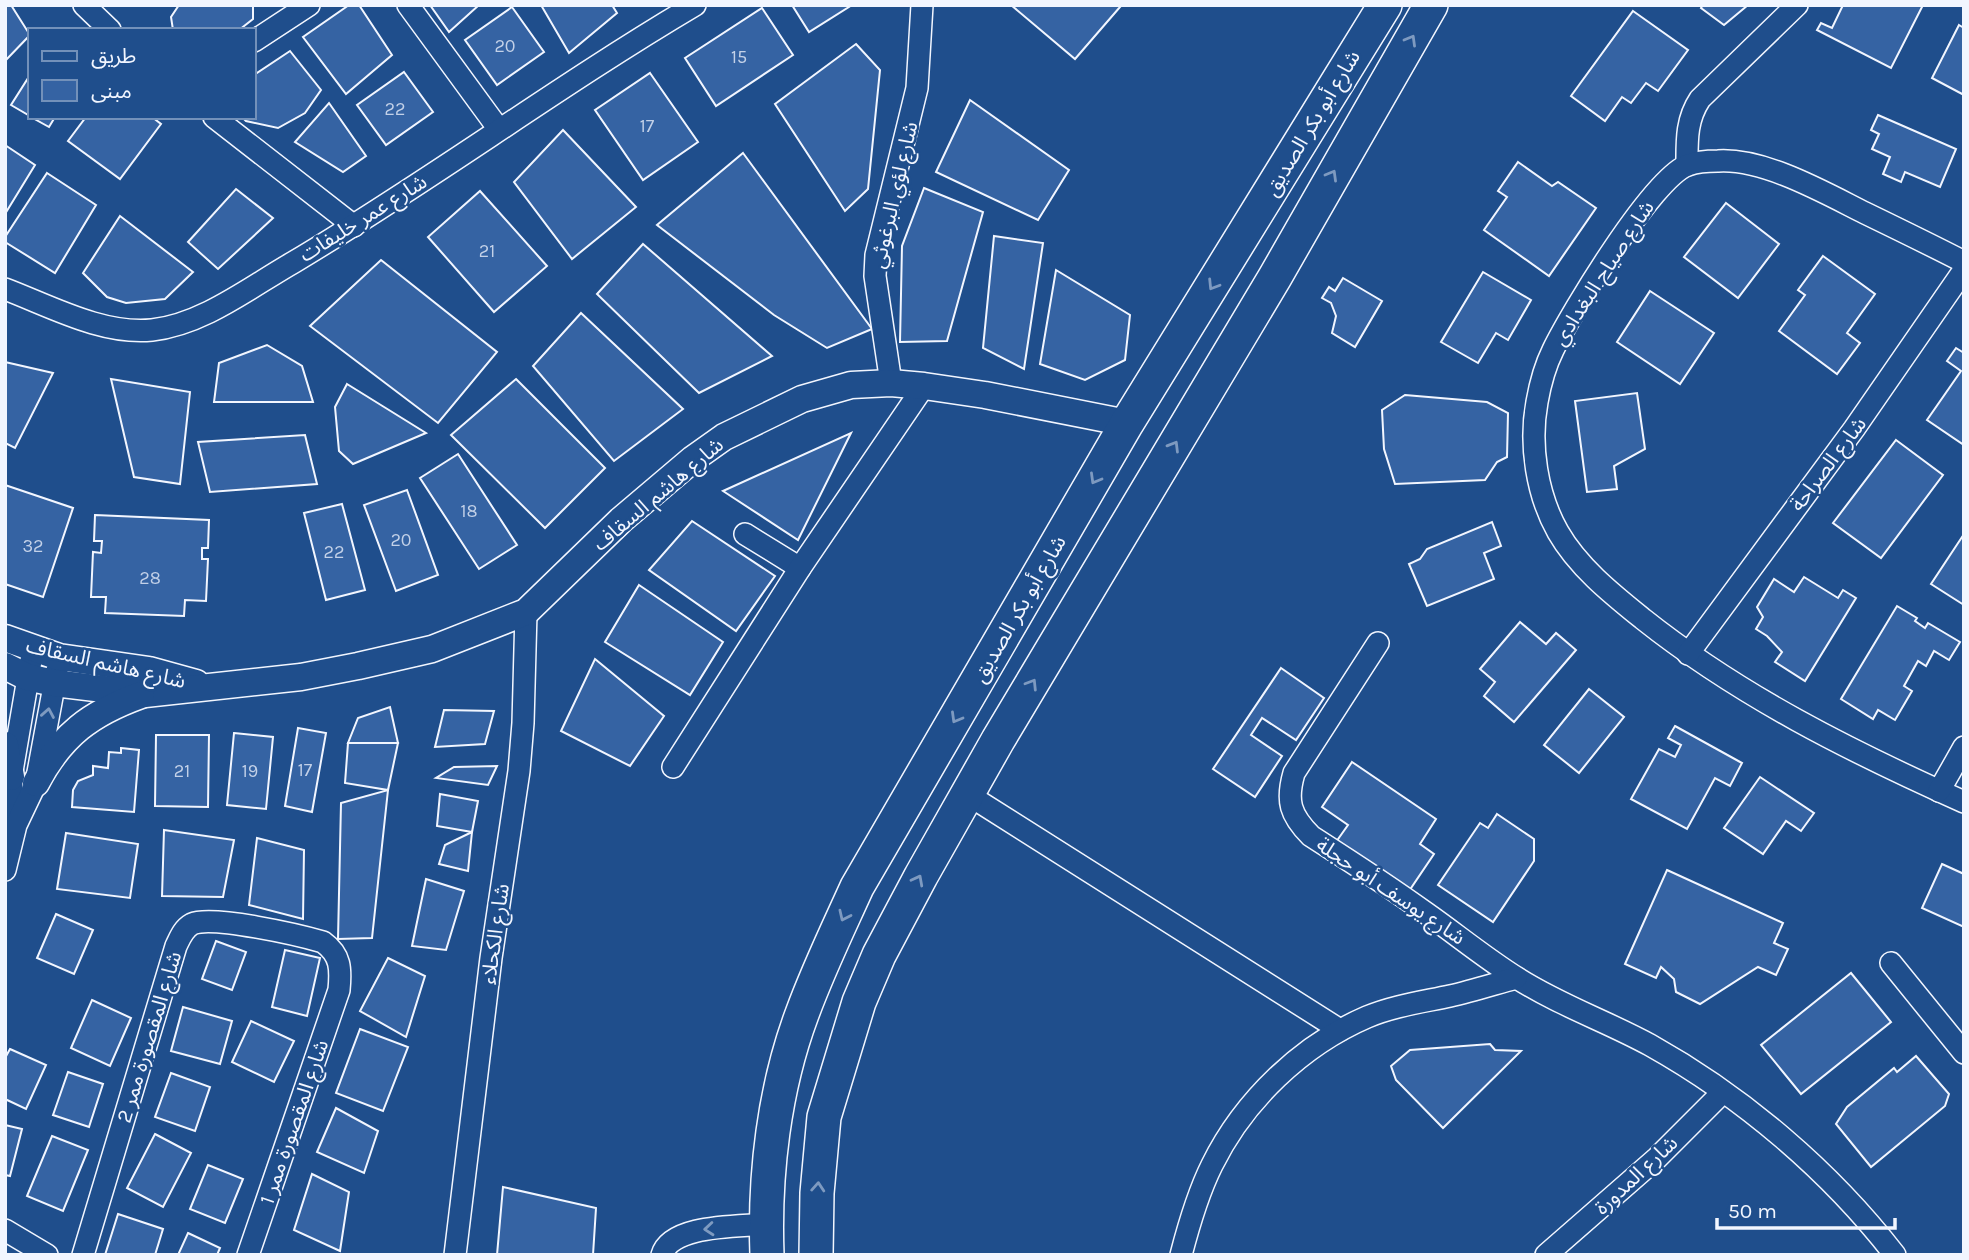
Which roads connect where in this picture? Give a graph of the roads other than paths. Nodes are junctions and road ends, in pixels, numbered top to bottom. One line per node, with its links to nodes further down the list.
1 (84, 5): 9 (street)
2 (309, 5): 10 (street)
3 (408, 5): 12 (street)
4 (922, 5): 20 (street, شارع لؤي البرغوثي)
5 (1385, 5): 15 (main road, شارع أبو بكر الصديق)
6 (1431, 5): 18 (main road, شارع أبو بكر الصديق, one-way to 6)
7 (1797, 5): 13 (street)
8 (680, 9): 12 (street, شارع عمر خليفات)
9 (108, 28)
10 (256, 40)
11 (217, 119): 14 (street)
12 (498, 128): 14 (street, شارع عمر خليفات)
13 (1687, 165): 16 (street); 29 (street, شارع صياح البغدادي)
14 (354, 226): 19 (street, شارع عمر خليفات)
15 (1233, 253): 18 (main road); 22 (main road, شارع أبو بكر الصديق, one-way to 22)
16 (1964, 261)
17 (1964, 270): 29 (street, شارع الصراحة)
18 (1275, 277): 40 (main road, شارع أبو بكر الصديق, one-way to 18)
19 (5, 289)
20 (891, 383): 21 (street, شارع هاشم السقاف); 25 (street, شارع هاشم السقاف)
21 (923, 386): 22 (street, شارع هاشم السقاف); 24 (street)
22 (1127, 423): 50 (main road, شارع أبو بكر الصديق, one-way to 50)
23 (746, 534): 24 (street)
24 (800, 568): 37 (street)
25 (526, 612): 33 (street, شارع هاشم السقاف); 54 (street, شارع الكحلاء)
26 (5, 638): 28 (street, شارع هاشم السقاف)
27 (1378, 643): 44 (street, شارع يوسف أبو حجلة)
28 (33, 649): 30 (street, شارع هاشم السقاف); 31 (street)
29 (1688, 654): 39 (street, شارع صياح البغدادي)
30 (59, 657): 32 (street); 33 (street, شارع هاشم السقاف)
31 (16, 671): 32 (street, شارع هاشم السقاف); 38 (street)
32 (54, 683): 34 (street, شارع هاشم السقاف); 38 (street, one-way to 32)
33 (208, 687): 34 (street, شارع هاشم السقاف)
34 (145, 694): 38 (street)
35 (5, 745): 38 (street)
36 (1964, 747): 39 (street)
37 (673, 767)
38 (24, 780): 42 (street)
39 (1939, 791): 41 (street, شارع صياح البغدادي)
40 (967, 794): 46 (street); 56 (main road, شارع أبو بكر الصديق, one-way to 40)
41 (1964, 802)
42 (5, 870)
43 (1891, 963): 47 (street)
44 (1516, 978): 46 (street); 48 (street, شارع يوسف أبو حجلة)
45 (339, 990): 52 (street, شارع المقصورة ممر 2); 53 (street, شارع المقصورة ممر 1)
46 (1340, 1030): 57 (street)
47 (1964, 1053)
48 (1723, 1091): 58 (street, شارع المدورة); 59 (street, شارع يوسف أبو حجلة)
49 (5, 1230): 51 (street)
50 (767, 1239): 55 (street, one-way to 55)
51 (47, 1255)
52 (83, 1255)
53 (248, 1255)
54 (455, 1255)
55 (662, 1255)
56 (816, 1255)
57 (1181, 1255)
58 (1546, 1255)
59 (1895, 1255)

